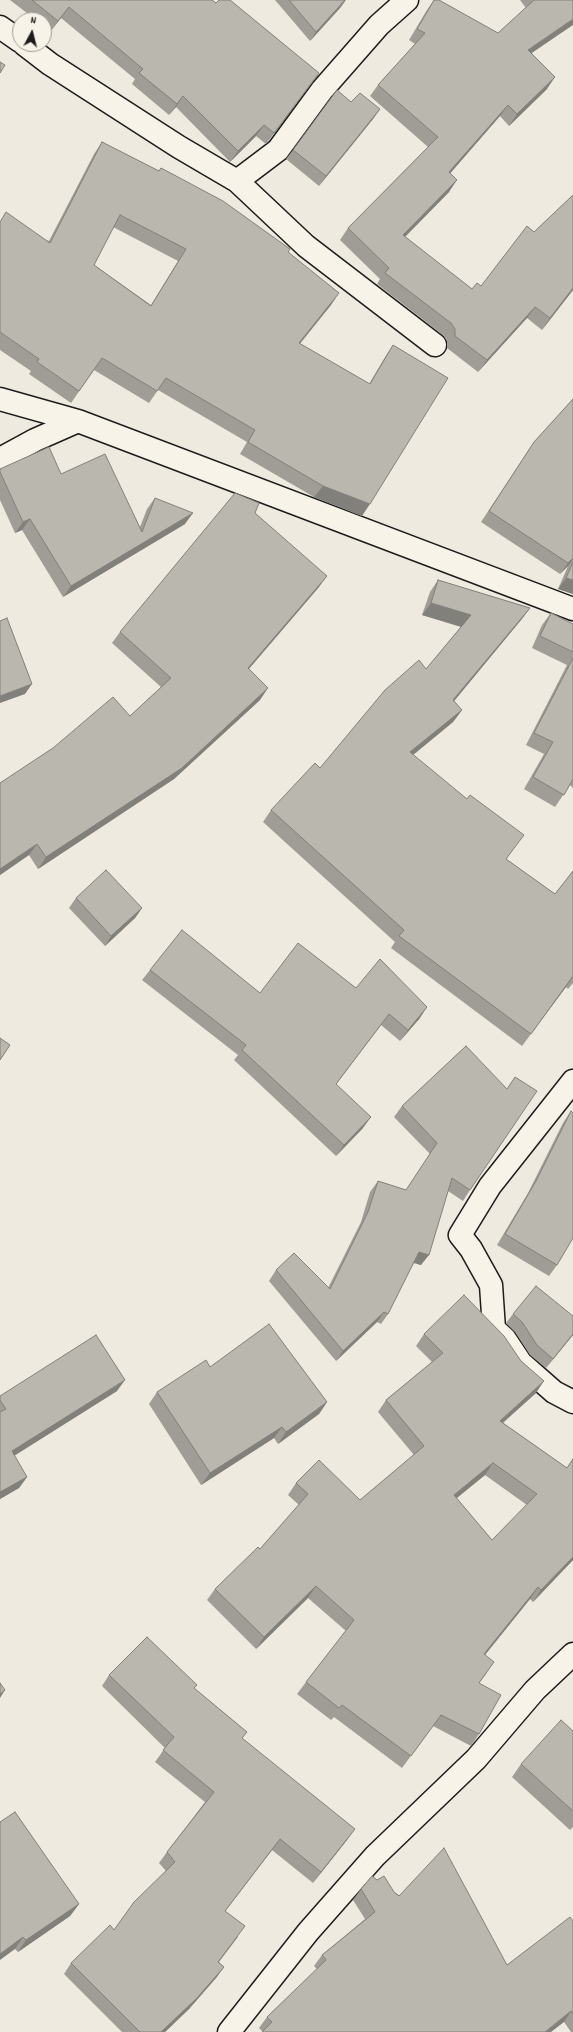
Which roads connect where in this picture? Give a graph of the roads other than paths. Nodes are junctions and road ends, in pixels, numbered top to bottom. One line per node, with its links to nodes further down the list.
1 (407, 0): 5 (street)
2 (0, 27): 3 (street)
3 (12, 35)
4 (35, 52): 5 (street)
5 (237, 181): 6 (street)
6 (435, 345)
7 (0, 399): 8 (street)
8 (78, 421): 9 (street); 10 (street)
9 (0, 460)
10 (573, 609)
11 (573, 1081): 12 (street)
12 (573, 1402)
13 (573, 1654): 14 (street)
14 (228, 2032)

